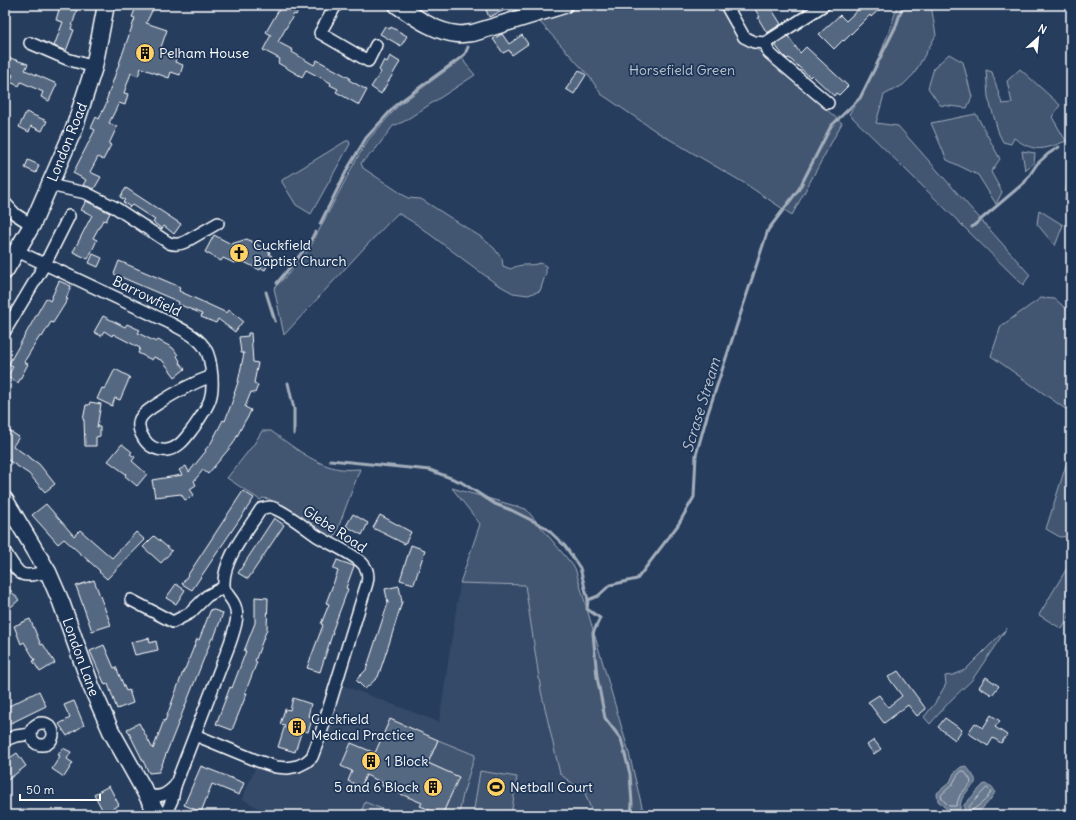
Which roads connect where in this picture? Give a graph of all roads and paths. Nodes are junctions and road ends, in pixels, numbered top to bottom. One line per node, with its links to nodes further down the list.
1 (106, 5): 10 (main road, London Road)
2 (336, 5): 9 (street)
3 (397, 5): 4 (main road)
4 (564, 5)
5 (726, 5): 7 (street)
6 (824, 5): 7 (street)
7 (765, 42): 11 (street)
8 (30, 43): 10 (street)
9 (376, 45)
10 (94, 67): 12 (main road, London Road)
11 (828, 104)
12 (50, 185): 15 (street); 16 (main road, London Road)
13 (5, 203): 16 (street)
14 (69, 216): 18 (street)
15 (218, 223)
16 (32, 225): 17 (main road, London Road)
17 (17, 251): 18 (street, Barrowfield); 19 (main road, London Road)
18 (45, 264): 20 (street); 21 (street, Barrowfield)
19 (5, 271)
20 (5, 331)
21 (212, 376): 21 (street, Barrowfield)
22 (5, 500): 24 (main road, London Lane)
23 (5, 552): 24 (street)
24 (48, 572): 31 (main road, London Lane)
25 (224, 587): 26 (street); 28 (street); 28 (street, Glebe Road)
26 (131, 600)
27 (31, 734): 29 (street)
28 (195, 735): 30 (street)
29 (5, 740)
30 (175, 786): 31 (street); 33 (street)
31 (146, 796): 32 (main road, London Lane)
32 (158, 815)
33 (165, 815)

